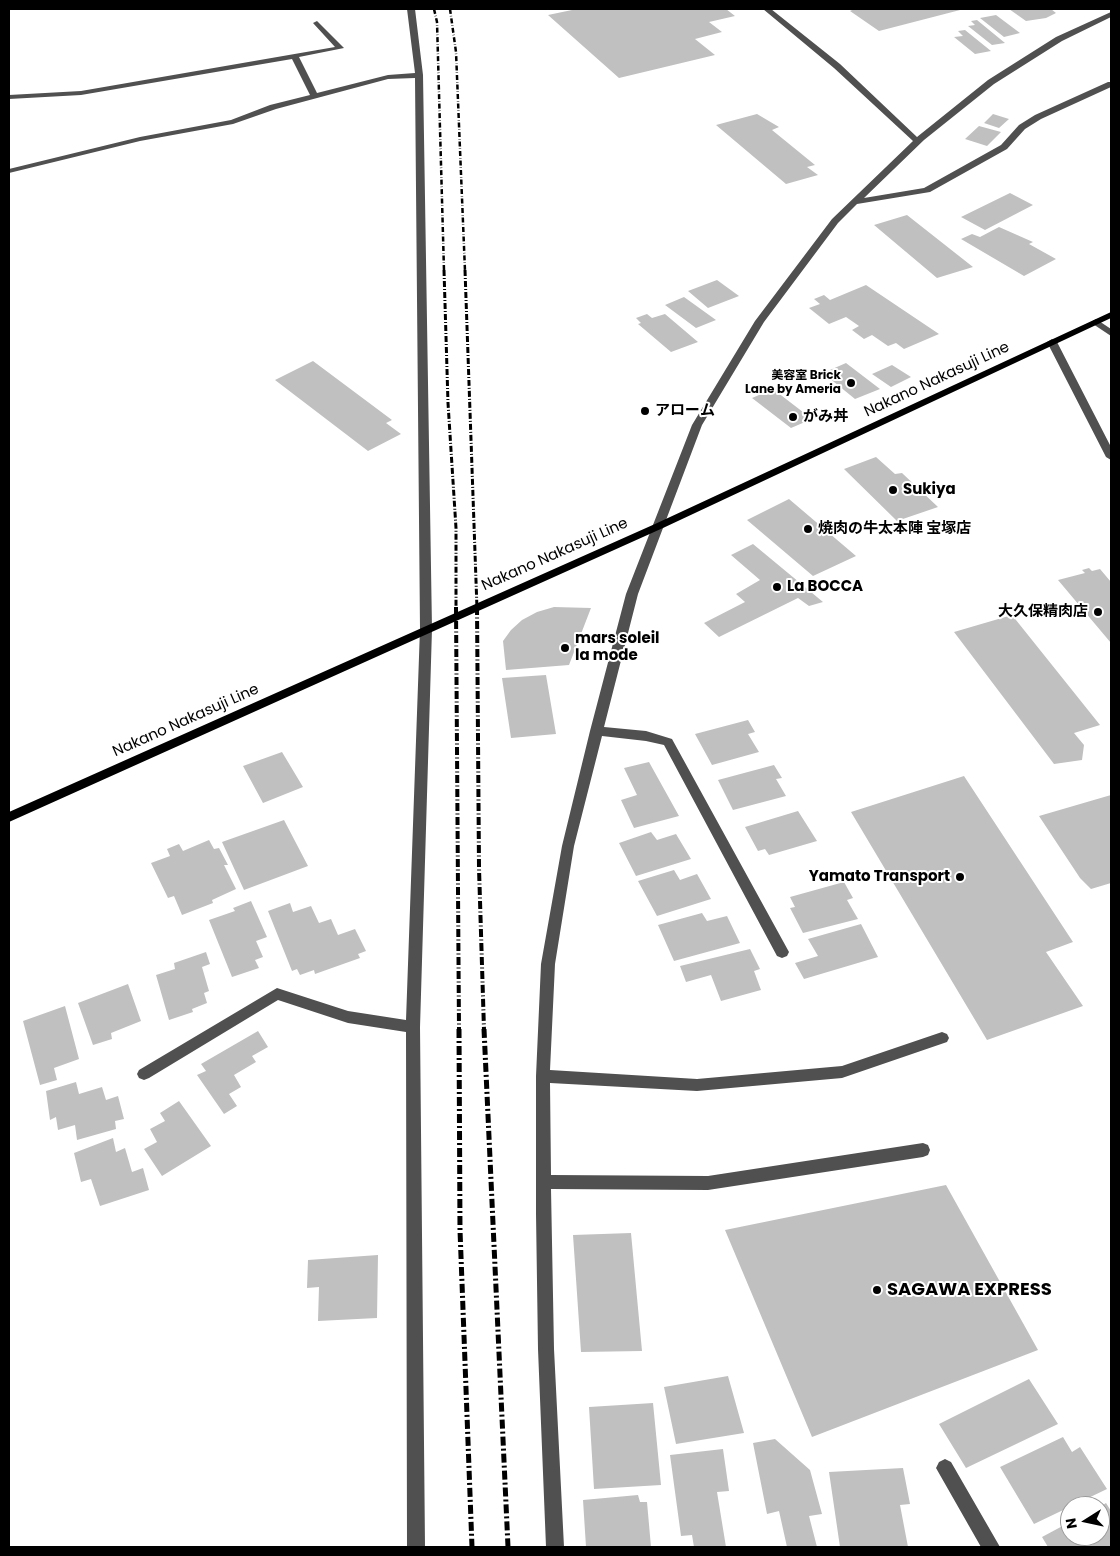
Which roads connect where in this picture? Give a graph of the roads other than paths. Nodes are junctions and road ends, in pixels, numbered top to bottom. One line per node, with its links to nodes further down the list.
1 (410, 9): 6 (street)
2 (767, 9): 10 (street)
3 (1111, 14): 10 (street)
4 (317, 23): 5 (street)
5 (295, 57): 8 (street); 9 (street)
6 (419, 75): 8 (street); 19 (street)
7 (1111, 84): 12 (street)
8 (314, 96): 11 (street)
9 (9, 97)
10 (918, 142): 12 (street)
11 (9, 171)
12 (855, 202): 18 (street)
13 (1111, 315): 14 (main road, Nakano Nakasuji Line)
14 (1096, 322): 15 (street); 16 (main road, Nakano Nakasuji Line)
15 (1111, 332)
16 (1052, 342): 17 (street); 18 (main road, Nakano Nakasuji Line)
17 (1111, 457)
18 (659, 526): 19 (main road, Nakano Nakasuji Line); 20 (street)
19 (426, 629): 21 (main road, Nakano Nakasuji Line); 23 (street)
20 (596, 731): 22 (street); 26 (street)
21 (9, 817)
22 (782, 952)
23 (413, 1027): 25 (street); 30 (street)
24 (942, 1038): 26 (street)
25 (144, 1074)
26 (543, 1076): 28 (street)
27 (923, 1150): 28 (street)
28 (544, 1182): 31 (street)
29 (946, 1468): 32 (street)
30 (416, 1547)
31 (555, 1547)
32 (991, 1547)

